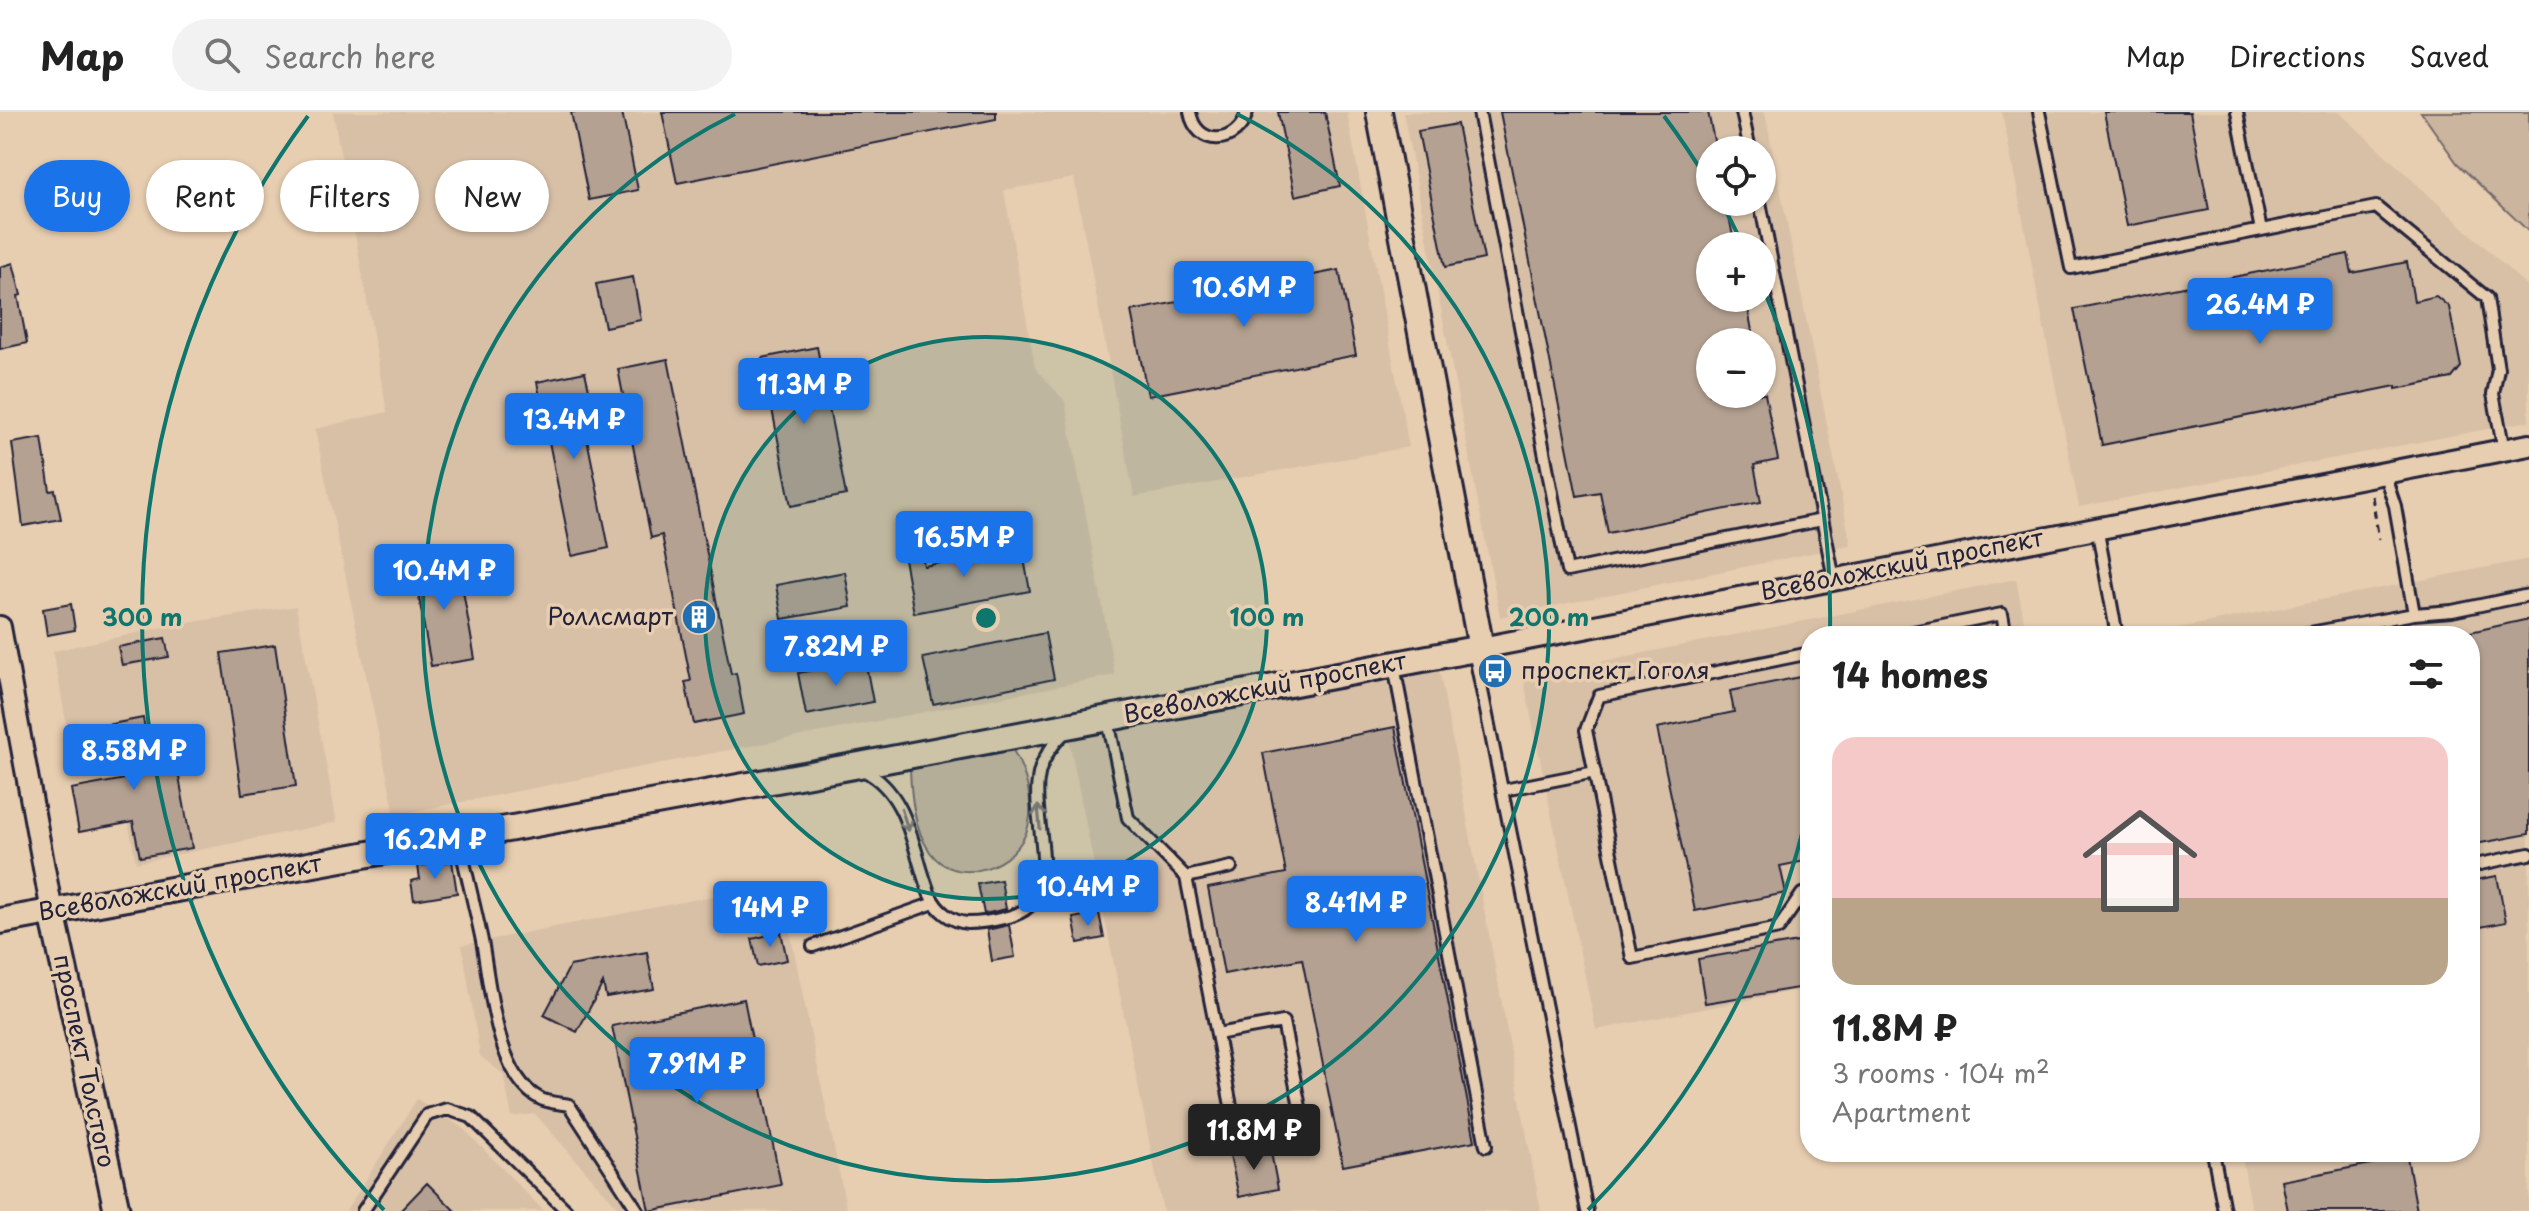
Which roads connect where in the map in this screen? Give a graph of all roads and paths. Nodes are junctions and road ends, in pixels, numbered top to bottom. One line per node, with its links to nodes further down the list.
1 (1190, 112): 2 (lane)
2 (1247, 112)
3 (1379, 112): 25 (street)
4 (1479, 112): 14 (lane)
5 (1742, 112): 8 (lane)
6 (2039, 112): 10 (lane)
7 (2237, 112): 10 (lane)
8 (1747, 136)
9 (1763, 216): 14 (lane)
10 (2261, 230): 12 (lane)
11 (2529, 445): 12 (street, Всеволожский проспект)
12 (2504, 450): 13 (street, Всеволожский проспект)
13 (2378, 480): 15 (street, Всеволожский проспект); 16 (path); 19 (lane)
14 (1822, 520): 17 (lane)
15 (2097, 527): 17 (street, Всеволожский проспект); 22 (lane)
16 (2379, 540)
17 (1834, 579): 25 (street, Всеволожский проспект)
18 (2529, 595): 19 (lane)
19 (2414, 614): 23 (lane)
20 (1943, 626): 21 (lane)
21 (2004, 626)
22 (2115, 626)
23 (2348, 626)
24 (0, 627): 40 (street, проспект Толстого)
25 (1477, 648): 27 (street, Всеволожский проспект); 32 (lane)
26 (1800, 655): 31 (lane)
27 (1393, 664): 28 (street, Всеволожский проспект); 44 (lane)
28 (1107, 718): 29 (street, Всеволожский проспект); 37 (lane)
29 (1073, 725): 30 (street, Всеволожский проспект); 39 (lane, one-way to 29)
30 (854, 766): 33 (street, Всеволожский проспект); 39 (lane, one-way to 39)
31 (1595, 772): 32 (lane); 38 (lane)
32 (1504, 790): 50 (lane)
33 (458, 837): 40 (street, Всеволожский проспект); 49 (lane)
34 (2529, 854): 35 (lane)
35 (2480, 864)
36 (1231, 867): 37 (lane)
37 (1186, 877): 43 (lane)
38 (1800, 897)
39 (934, 903): 42 (lane)
40 (52, 912): 41 (street, Всеволожский проспект); 46 (street, проспект Толстого)
41 (0, 921)
42 (813, 946)
43 (1217, 1034): 43 (lane)
44 (1486, 1146)
45 (2215, 1162): 51 (lane)
46 (117, 1211)
47 (363, 1211): 48 (lane)
48 (567, 1211)
49 (638, 1211)
50 (1587, 1211)
51 (2224, 1211)

